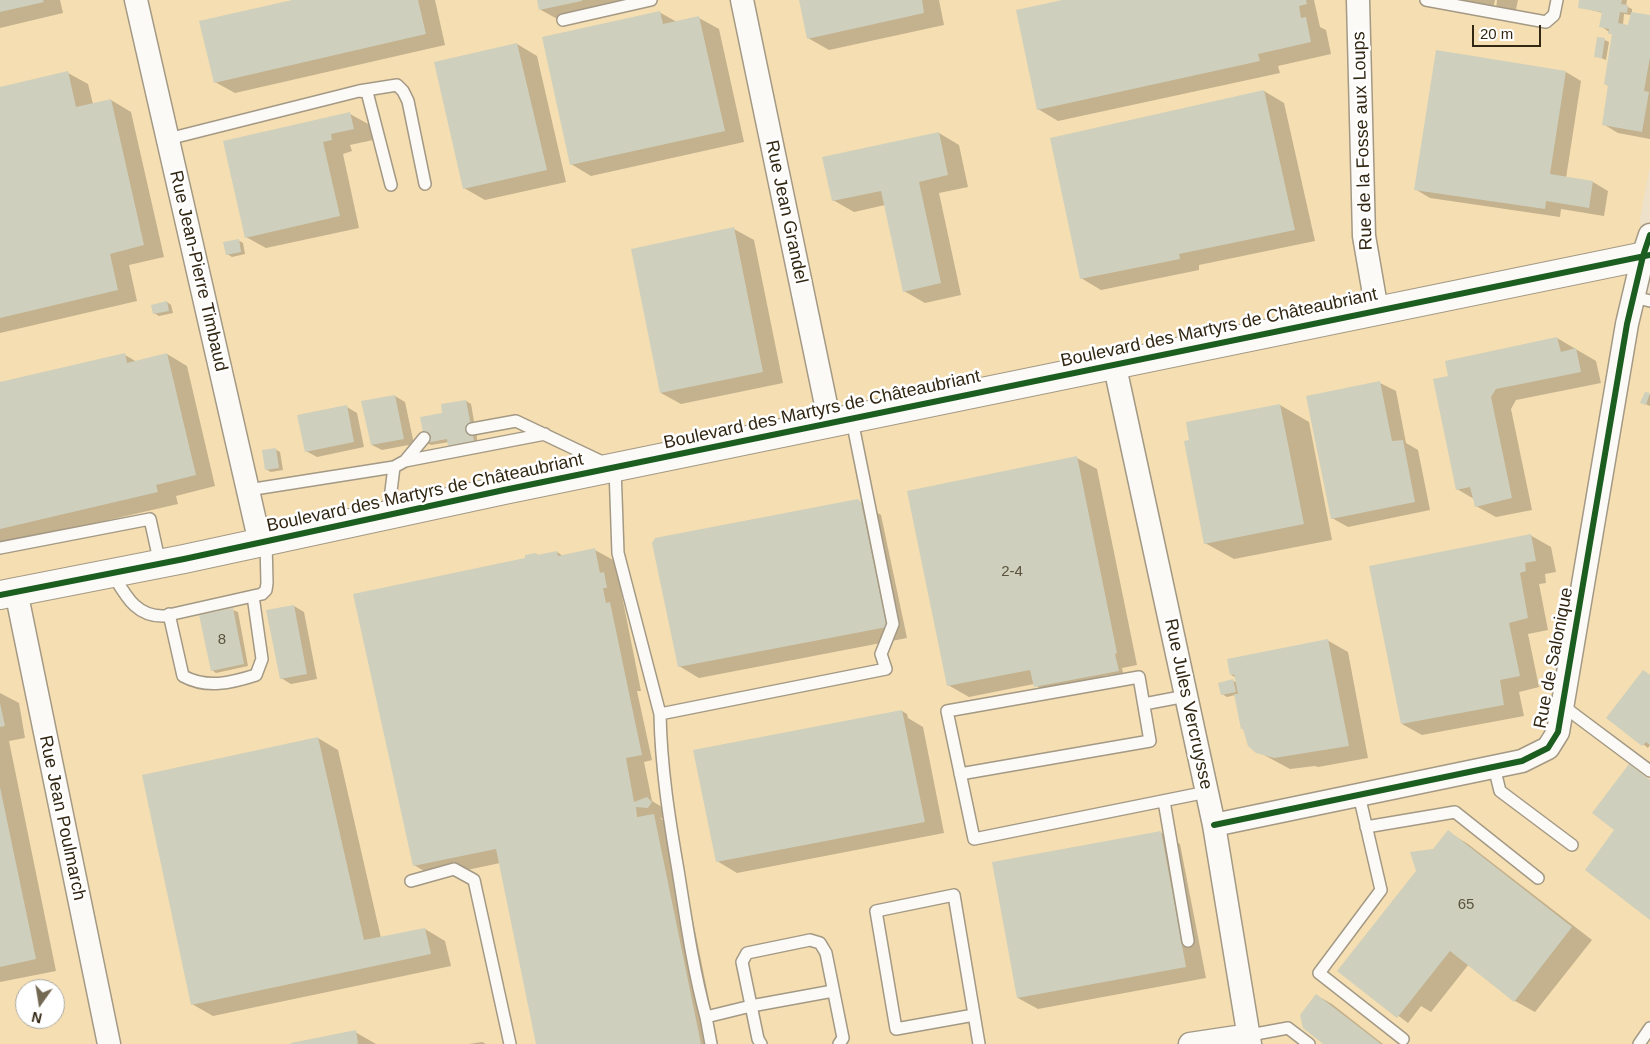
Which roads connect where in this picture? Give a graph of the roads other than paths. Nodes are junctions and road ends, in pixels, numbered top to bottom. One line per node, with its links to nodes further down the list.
1 (136, 0): 9 (street, Rue Jean-Pierre Timbaud)
2 (651, 0): 7 (lane)
3 (742, 0): 16 (street, Rue Jean Grandel)
4 (1358, 0): 14 (street, Rue de la Fosse aux Loups)
5 (1426, 0): 6 (lane)
6 (1557, 0)
7 (563, 20)
8 (359, 91): 9 (lane); 10 (lane); 11 (lane)
9 (168, 139): 23 (street, Rue Jean-Pierre Timbaud)
10 (425, 184)
11 (391, 186)
12 (1648, 249): 13 (street, Rue de Salonique); 14 (main road, Boulevard des Martyrs de Châteaubriant)
13 (1642, 299): 34 (street, Rue de Salonique)
14 (1377, 311): 15 (main road, Boulevard des Martyrs de Châteaubriant)
15 (1115, 367): 16 (main road, Boulevard des Martyrs de Châteaubriant); 32 (street, Rue Jules Vercruysse)
16 (841, 422): 22 (main road, Boulevard des Martyrs de Châteaubriant); 35 (lane)
17 (472, 429): 18 (lane)
18 (545, 434): 20 (lane); 22 (lane)
19 (424, 438): 20 (lane)
20 (405, 461): 21 (lane)
21 (394, 467): 23 (lane); 24 (lane)
22 (615, 468): 24 (main road, Boulevard des Martyrs de Châteaubriant); 35 (lane)
23 (248, 490): 25 (street, Rue Jean-Pierre Timbaud)
24 (388, 515): 25 (main road, Boulevard des Martyrs de Châteaubriant)
25 (263, 542): 27 (main road, Boulevard des Martyrs de Châteaubriant); 30 (lane)
26 (0, 548): 27 (lane)
27 (160, 564): 28 (main road, Boulevard des Martyrs de Châteaubriant)
28 (112, 572): 29 (main road, Boulevard des Martyrs de Châteaubriant); 31 (lane)
29 (8, 593): 55 (street, Rue Jean Poulmarch)
30 (253, 596): 31 (lane); 31 (lane)
31 (169, 614)
32 (1186, 696): 33 (lane); 39 (street, Rue Jules Vercruysse)
33 (1144, 704): 38 (lane); 38 (lane)
34 (1563, 706): 36 (street, Rue de Salonique); 37 (lane)
35 (660, 714): 51 (lane)
36 (1494, 767): 40 (street, Rue de Salonique); 44 (lane)
37 (1650, 771)
38 (960, 774): 41 (lane)
39 (1207, 792): 41 (lane); 42 (street, Rue Jules Vercruysse)
40 (1359, 795): 42 (street, Rue de Salonique); 43 (lane)
41 (1164, 801): 47 (lane)
42 (1214, 825): 53 (street, Rue Jules Vercruysse)
43 (1366, 827): 45 (lane); 54 (lane)
44 (1572, 845)
45 (1538, 878)
46 (411, 881): 56 (lane)
47 (1188, 941)
48 (833, 991): 49 (lane); 49 (lane); 59 (lane)
49 (751, 1006): 51 (lane); 58 (lane)
50 (974, 1015): 50 (lane); 60 (lane)
51 (706, 1017): 57 (lane)
52 (1650, 1028): 63 (lane)
53 (1250, 1039): 61 (street); 62 (lane)
54 (1403, 1039)
55 (109, 1044)
56 (510, 1044)
57 (711, 1044)
58 (761, 1044)
59 (839, 1044)
60 (979, 1044)
61 (1190, 1044)
62 (1309, 1044)
63 (1639, 1044)

